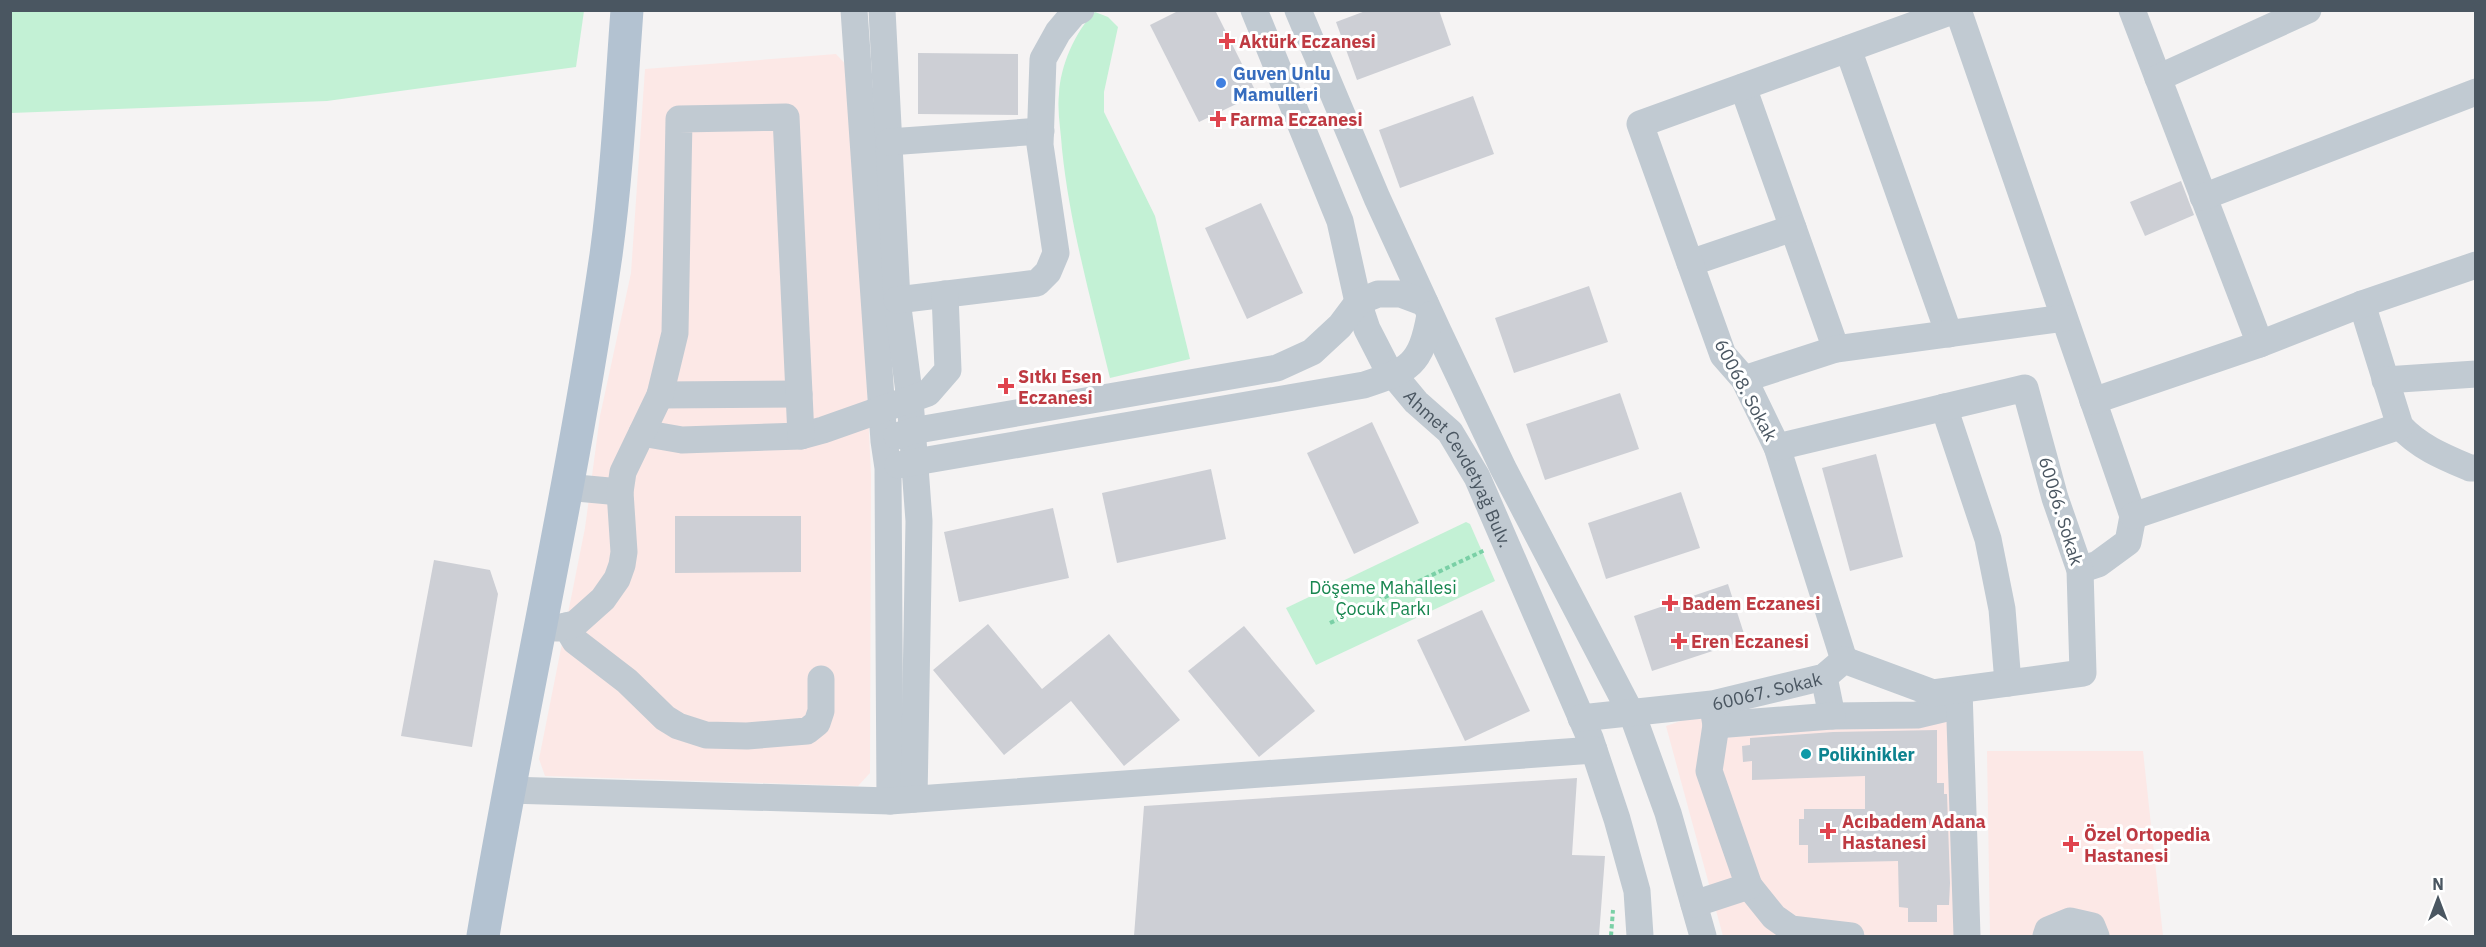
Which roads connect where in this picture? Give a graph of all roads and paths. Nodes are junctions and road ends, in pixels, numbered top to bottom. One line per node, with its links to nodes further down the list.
1 (627, 10): 48 (main road)
2 (854, 10): 38 (street)
3 (882, 10): 15 (street)
4 (1081, 10): 14 (street)
5 (1254, 10): 22 (street, Ahmet Cevdetyağ Bulv.)
6 (1298, 10): 24 (street, Ahmet Cevdetyağ Bulv.)
7 (1956, 10): 10 (street); 25 (street)
8 (2132, 10): 11 (street)
9 (2308, 10): 11 (street)
10 (1848, 49): 12 (street); 26 (street)
11 (2158, 78): 16 (street)
12 (1743, 87): 17 (street); 18 (street, 60068. Sokak)
13 (2475, 92): 16 (street)
14 (1041, 131): 15 (street); 20 (street)
15 (889, 142): 21 (street)
16 (2204, 197): 27 (street)
17 (1792, 228): 18 (street); 28 (street)
18 (1690, 263): 31 (street, 60068. Sokak)
19 (2475, 266): 23 (street)
20 (945, 294): 21 (street); 35 (street)
21 (897, 300): 35 (street)
22 (1358, 302): 24 (street); 30 (street, Ahmet Cevdetyağ Bulv.); 40 (street)
23 (2362, 304): 27 (street); 32 (street)
24 (1427, 309): 30 (street); 61 (street, Ahmet Cevdetyağ Bulv.)
25 (2064, 318): 26 (street); 36 (street)
26 (1949, 334): 28 (street)
27 (2260, 344): 36 (street)
28 (1836, 349): 31 (street)
29 (2475, 374): 32 (street)
30 (1394, 375): 45 (street); 64 (street, Ahmet Cevdetyağ Bulv.)
31 (1744, 380): 44 (street, 60068. Sokak)
32 (2385, 380): 39 (street)
33 (799, 394): 34 (street); 34 (street); 42 (street)
34 (660, 395): 41 (street)
35 (910, 400): 38 (street); 40 (street)
36 (2093, 401): 50 (street)
37 (1944, 407): 44 (street); 52 (street, 60066. Sokak); 59 (street)
38 (882, 409): 42 (street); 43 (street)
39 (2400, 426): 47 (street); 50 (street)
40 (912, 431): 43 (street); 45 (street)
41 (642, 433): 42 (street); 49 (street)
42 (801, 436)
43 (884, 441): 46 (street)
44 (1777, 447): 55 (street, 60068. Sokak)
45 (915, 461): 46 (street); 67 (street)
46 (888, 468): 67 (street)
47 (2475, 468)
48 (568, 478): 49 (street); 54 (main road)
49 (621, 482): 54 (street)
50 (2133, 516): 52 (street)
51 (1488, 548): 53 (path)
52 (2080, 570): 56 (street, 60066. Sokak)
53 (1330, 622)
54 (552, 627): 58 (street); 66 (main road)
55 (1844, 660): 57 (street, 60067. Sokak); 60 (street, 60067. Sokak)
56 (2083, 673): 59 (street, 60067. Sokak)
57 (1824, 677): 62 (street, 60067. Sokak); 63 (street)
58 (821, 679)
59 (2008, 683): 60 (street, 60067. Sokak)
60 (1959, 697): 63 (street); 76 (street)
61 (1631, 713): 62 (street, 60067. Sokak); 64 (street, 60067. Sokak); 70 (street, Ahmet Cevdetyağ Bulv.)
62 (1714, 714): 63 (street); 68 (street)
63 (1832, 716)
64 (1581, 718): 65 (street, Ahmet Cevdetyağ Bulv.)
65 (1594, 750): 67 (street); 73 (street, Ahmet Cevdetyağ Bulv.)
66 (507, 790): 67 (street); 71 (main road)
67 (902, 800)
68 (1749, 886): 70 (street); 75 (street)
69 (1614, 901): 72 (path)
70 (1694, 904): 74 (street, Ahmet Cevdetyağ Bulv.)
71 (483, 936)
72 (1611, 936)
73 (1640, 936)
74 (1703, 936)
75 (1851, 936)
76 (1967, 936)
77 (2046, 936): 78 (street)
78 (2096, 936)

